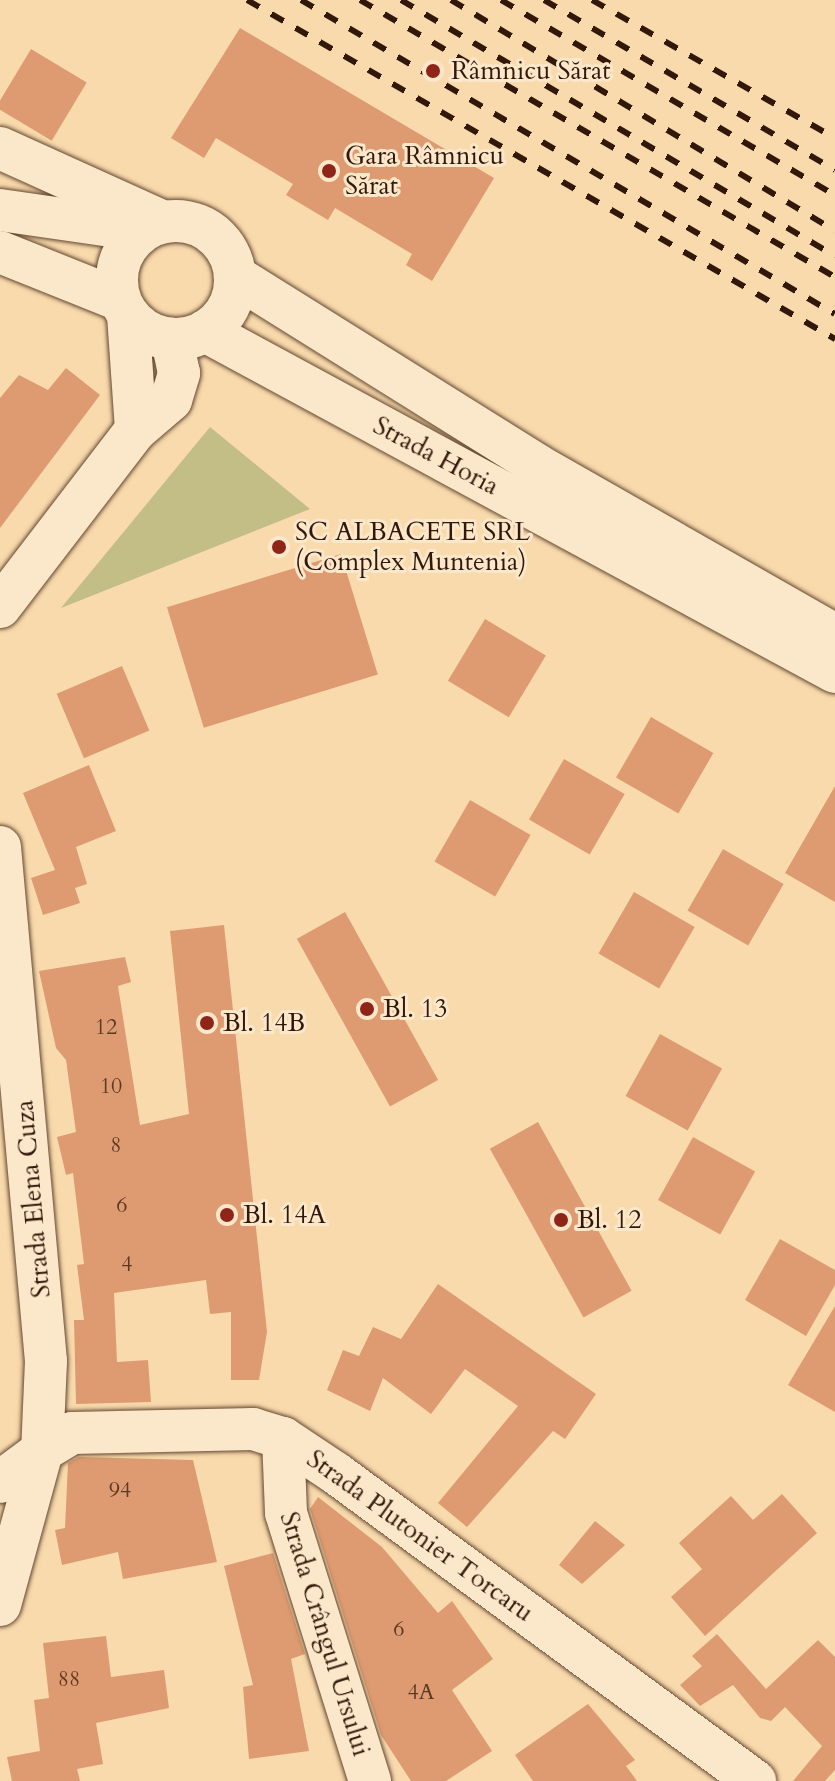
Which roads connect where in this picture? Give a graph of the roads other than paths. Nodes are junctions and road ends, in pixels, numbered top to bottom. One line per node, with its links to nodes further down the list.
1 (0, 148): 3 (street)
2 (0, 210): 3 (street)
3 (153, 227): 5 (street); 6 (street)
4 (0, 252): 6 (street)
5 (235, 276): 7 (street); 10 (street, Strada Horia)
6 (124, 308): 7 (street); 8 (street)
7 (189, 335): 8 (street); 11 (street, Strada Horia)
8 (136, 430): 9 (street)
9 (0, 607)
10 (835, 635)
11 (835, 672)
12 (0, 847): 14 (street, Strada Elena Cuza)
13 (283, 1438): 14 (street, Strada Plutonier Torcaru); 17 (street, Strada Crângul Ursului); 18 (street, Strada Plutonier Torcaru)
14 (42, 1451): 15 (street); 16 (street, Strada Elena Cuza)
15 (0, 1482)
16 (0, 1605)
17 (370, 1781)
18 (755, 1781)

